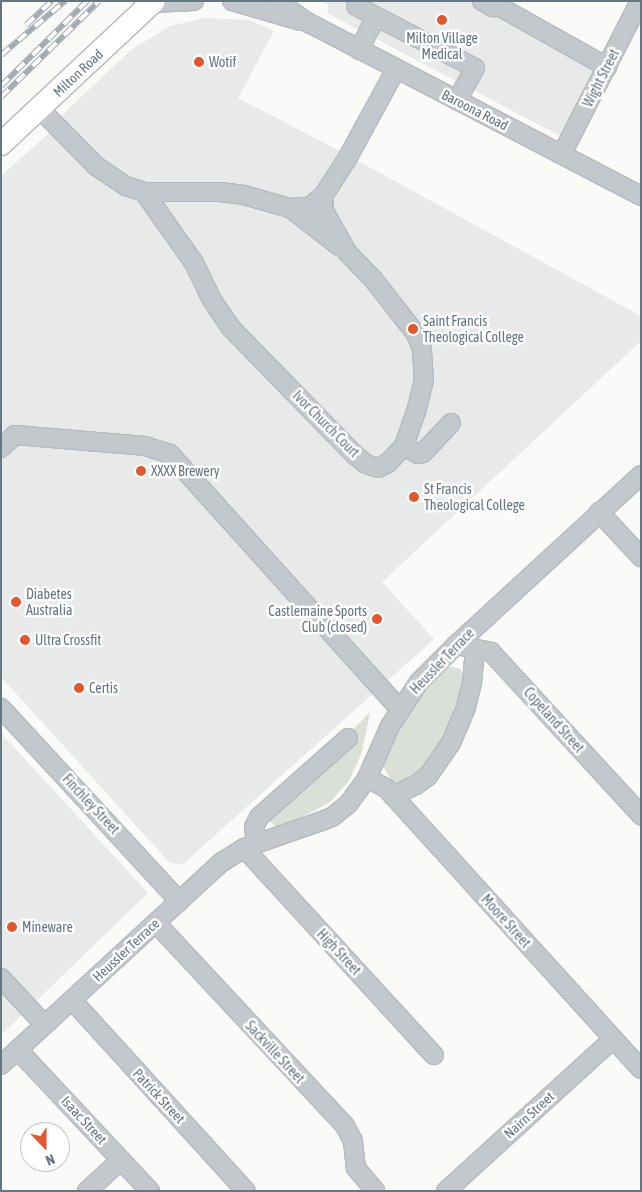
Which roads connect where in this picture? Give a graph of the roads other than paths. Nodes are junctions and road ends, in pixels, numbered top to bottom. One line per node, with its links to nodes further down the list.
1 (194, 1): 6 (street)
2 (232, 1): 9 (street, Baroona Road)
3 (277, 1): 9 (street, Baroona Road)
4 (482, 1): 11 (street)
5 (640, 1): 11 (street, Wight Street)
6 (150, 2): 14 (main road, Milton Road)
7 (356, 6): 8 (street)
8 (376, 17): 10 (street); 13 (street)
9 (309, 23): 10 (street, Baroona Road)
10 (359, 50): 12 (street, Baroona Road)
11 (607, 67): 16 (street, Wight Street)
12 (396, 68): 13 (street, Baroona Road); 18 (street, Ivor Church Court)
13 (457, 100): 16 (street, Baroona Road)
14 (40, 109): 15 (main road, Milton Road); 17 (street, Ivor Church Court)
15 (1, 144)
16 (562, 154): 19 (street, Baroona Road)
17 (144, 192): 20 (street, Ivor Church Court); 23 (street, Ivor Church Court)
18 (323, 196): 20 (street, Ivor Church Court); 21 (street, Ivor Church Court)
19 (641, 196)
20 (290, 208): 21 (street, Ivor Church Court)
21 (348, 252): 23 (street, Ivor Church Court)
22 (451, 423): 23 (street)
23 (404, 446)
24 (1, 448): 31 (street)
25 (641, 475): 26 (street, Heussler Terrace)
26 (599, 512): 27 (street); 28 (street, Heussler Terrace)
27 (641, 557)
28 (456, 645): 29 (street, Copeland Street); 31 (street, Heussler Terrace)
29 (475, 648): 34 (street, Heussler Terrace); 35 (street, Copeland Street)
30 (1, 708): 37 (street, Finchley Street)
31 (400, 709): 33 (street, Heussler Terrace)
32 (348, 738): 36 (street)
33 (367, 778): 34 (street, Moore Street); 36 (street, Heussler Terrace)
34 (394, 796): 42 (street, Moore Street)
35 (641, 814)
36 (250, 845): 37 (street, Heussler Terrace); 44 (street, High Street)
37 (179, 901): 38 (street, Heussler Terrace)
38 (156, 923): 40 (street, Heussler Terrace); 51 (street, Sackville Street)
39 (1, 978): 41 (street)
40 (72, 1000): 41 (street, Heussler Terrace); 50 (street, Patrick Street)
41 (44, 1025): 43 (street, Heussler Terrace)
42 (613, 1039): 46 (street, Moore Street); 52 (street, Nairn Street)
43 (18, 1050): 45 (street, Heussler Terrace); 47 (street, Isaac Street)
44 (434, 1055)
45 (1, 1065)
46 (641, 1069)
47 (121, 1160): 48 (street); 49 (street, Isaac Street)
48 (87, 1191)
49 (150, 1191)
50 (246, 1191)
51 (375, 1191)
52 (446, 1191)

